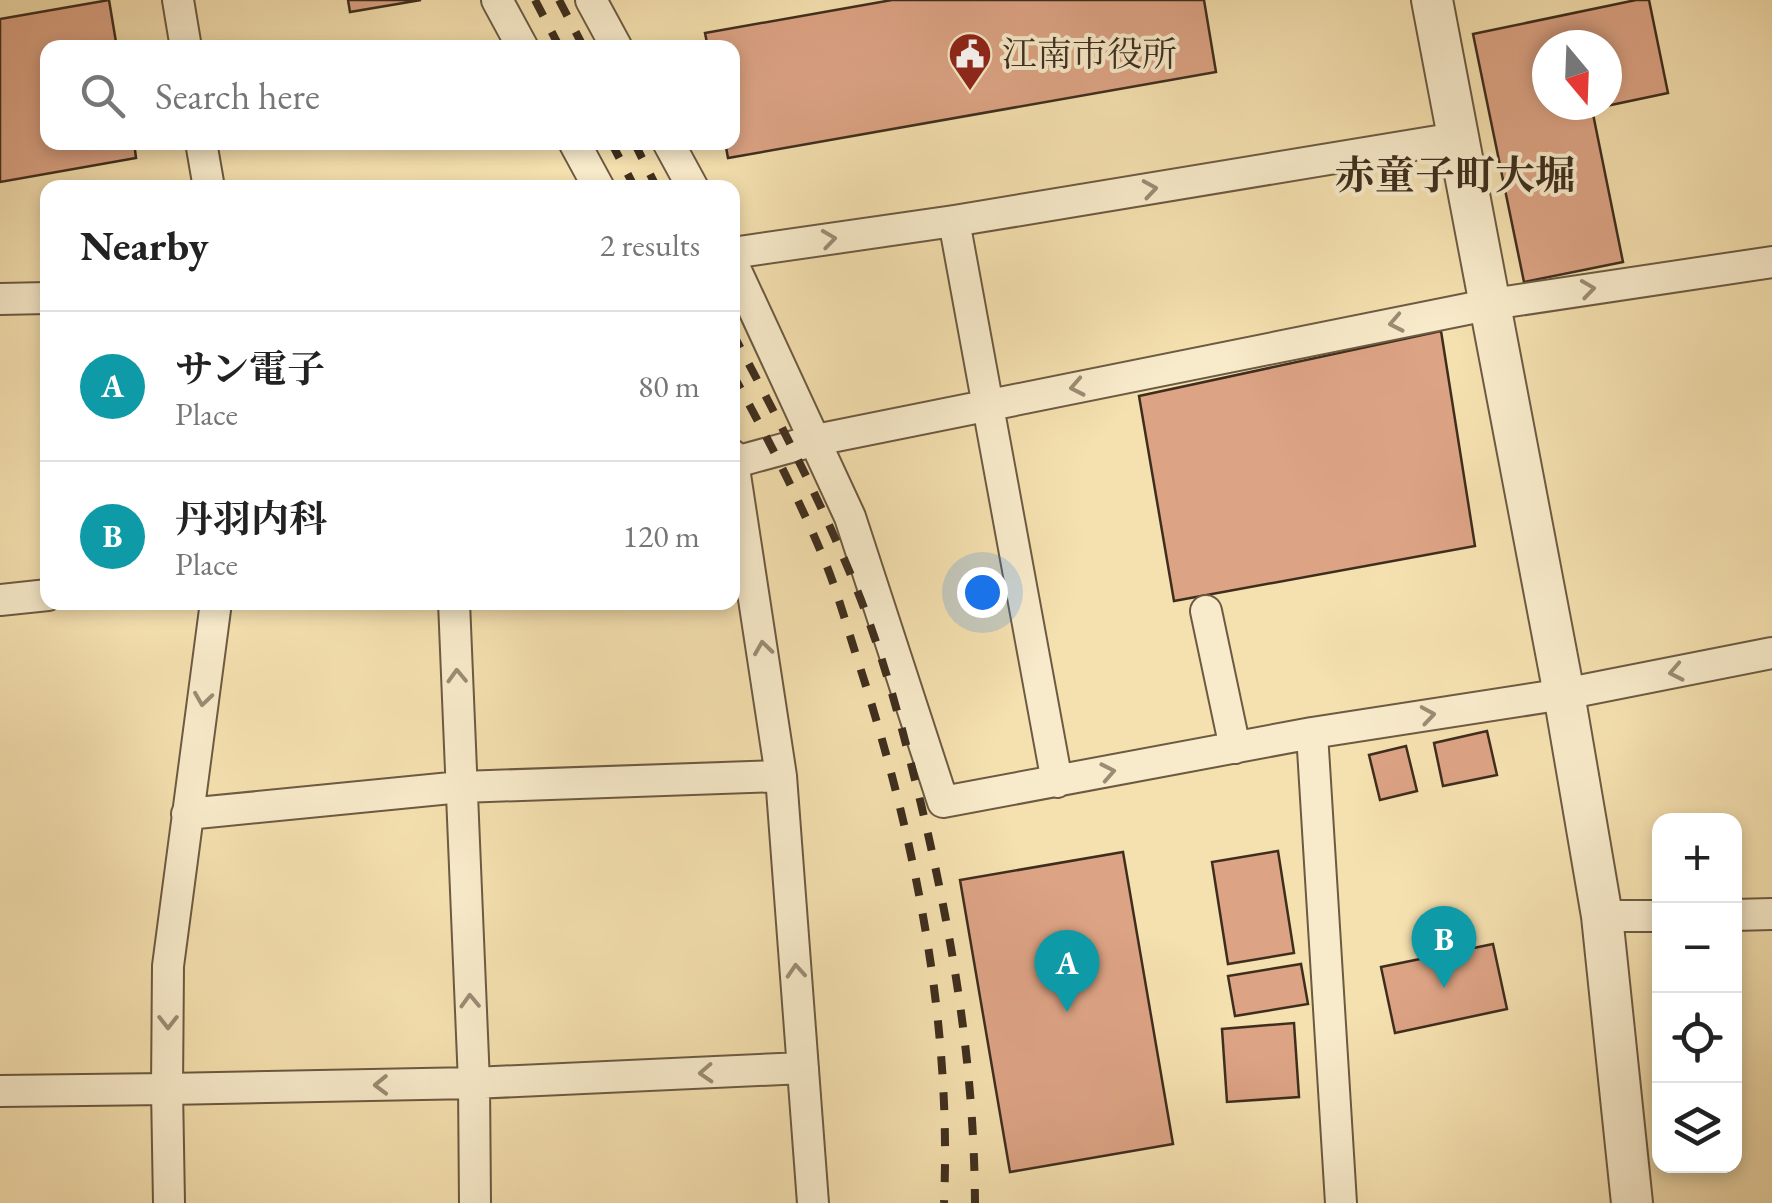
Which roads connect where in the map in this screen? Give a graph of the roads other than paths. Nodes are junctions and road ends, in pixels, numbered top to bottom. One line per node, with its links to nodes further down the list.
1 (178, 0): 5 (street)
2 (497, 0): 6 (street)
3 (591, 0): 7 (street)
4 (1432, 0): 8 (street)
5 (185, 40)
6 (518, 40)
7 (613, 40)
8 (1456, 138): 15 (street, one-way to 8); 21 (street)
9 (203, 150): 12 (street)
10 (578, 150): 13 (street)
11 (672, 150): 14 (street)
12 (208, 180)
13 (594, 180)
14 (689, 180)
15 (954, 222): 16 (street, one-way to 15); 22 (street)
16 (740, 252)
17 (1772, 262): 21 (street, one-way to 17)
18 (740, 279): 23 (street)
19 (40, 298): 20 (street)
20 (0, 299)
21 (1492, 304): 22 (street, one-way to 22); 32 (street)
22 (988, 404): 23 (street); 36 (street)
23 (816, 440): 24 (street); 36 (street)
24 (740, 459)
25 (740, 500): 35 (street, one-way to 25)
26 (40, 596): 27 (street)
27 (0, 600)
28 (215, 610): 38 (street, one-way to 38)
29 (454, 610): 37 (street, one-way to 29)
30 (1206, 612): 34 (street)
31 (1772, 653): 32 (street, one-way to 32)
32 (1564, 694): 33 (street, one-way to 32); 41 (street)
33 (1312, 733): 34 (street); 50 (street)
34 (1235, 748): 36 (street, one-way to 34)
35 (781, 776): 37 (street); 43 (street, one-way to 35)
36 (1057, 782)
37 (461, 787): 38 (street); 44 (street, one-way to 37)
38 (187, 814): 45 (street, one-way to 45)
39 (1772, 914): 40 (street)
40 (1742, 915)
41 (1602, 916): 42 (street); 51 (street)
42 (1652, 916)
43 (803, 1068): 44 (street, one-way to 44); 49 (street)
44 (474, 1083): 45 (street, one-way to 45); 48 (street)
45 (168, 1089): 46 (street); 47 (street)
46 (0, 1091)
47 (170, 1203)
48 (475, 1203)
49 (813, 1203)
50 (1341, 1203)
51 (1632, 1203)

